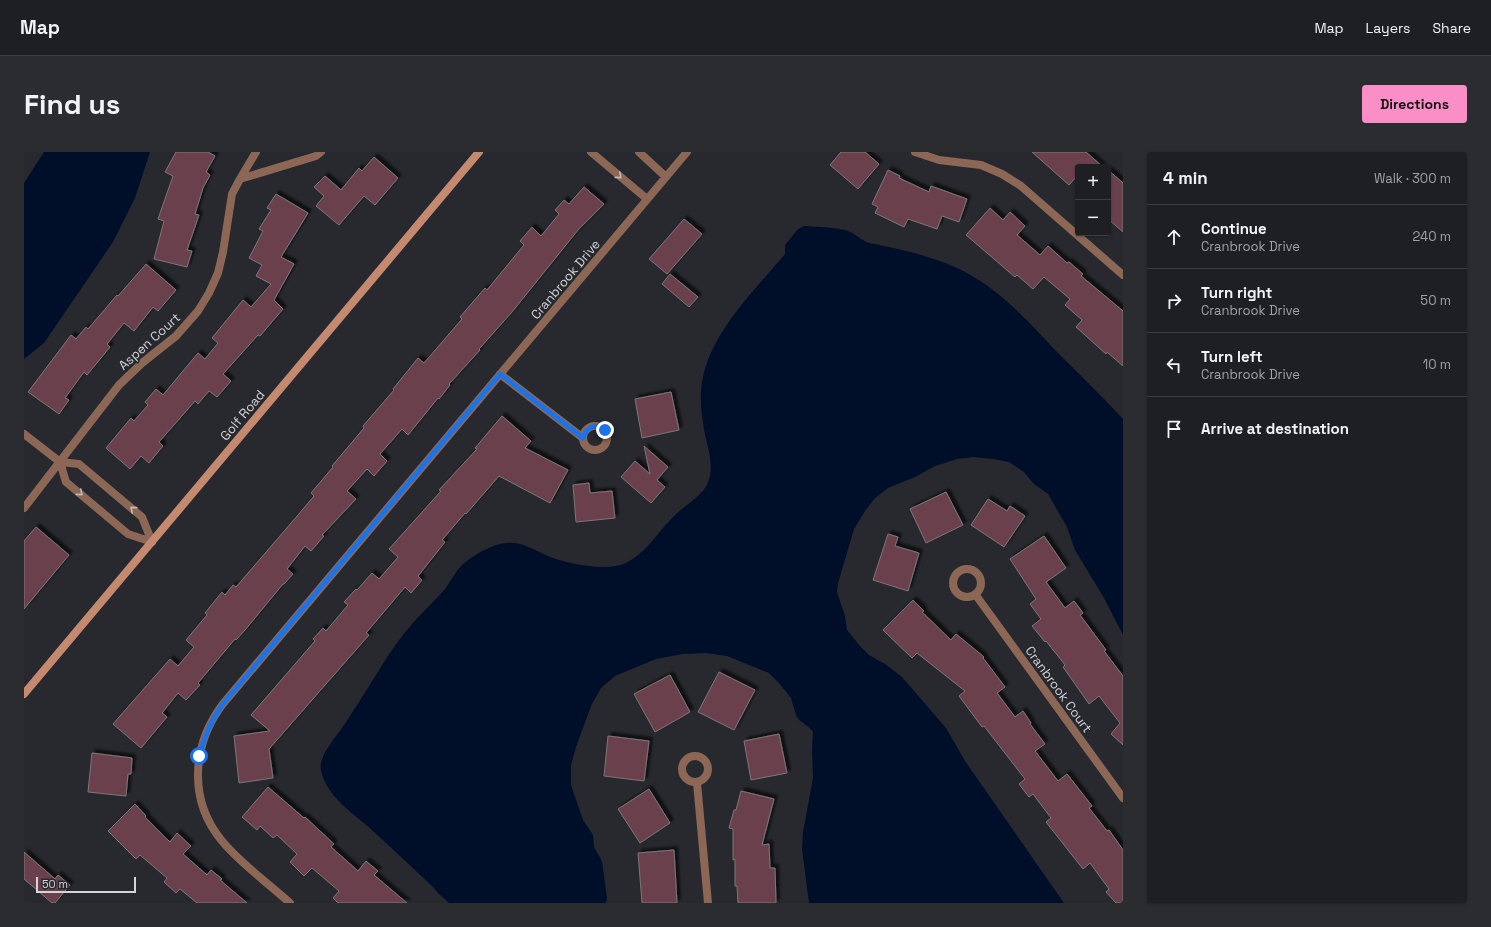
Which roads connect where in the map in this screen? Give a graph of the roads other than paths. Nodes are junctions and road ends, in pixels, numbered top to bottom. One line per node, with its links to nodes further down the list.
1 (256, 152): 9 (street, Aspen Court)
2 (321, 152): 9 (street)
3 (479, 152): 17 (street, Golf Road)
4 (591, 152): 10 (street, one-way to 10)
5 (639, 152): 8 (street)
6 (687, 152): 8 (street, Cranbrook Drive)
7 (915, 152): 11 (street)
8 (666, 177): 10 (street, Cranbrook Drive)
9 (240, 179): 15 (street, Aspen Court)
10 (647, 199): 12 (street, Cranbrook Drive)
11 (1123, 275)
12 (500, 374): 14 (street); 22 (street, Cranbrook Drive)
13 (24, 434): 15 (street)
14 (583, 438)
15 (60, 462): 16 (street, Aspen Court); 17 (street, one-way to 17); 17 (street, one-way to 15)
16 (24, 508)
17 (152, 542): 19 (street, Golf Road)
18 (975, 594): 21 (street, Cranbrook Court)
19 (24, 694)
20 (697, 783): 23 (street)
21 (1123, 798)
22 (290, 903)
23 (708, 903)

